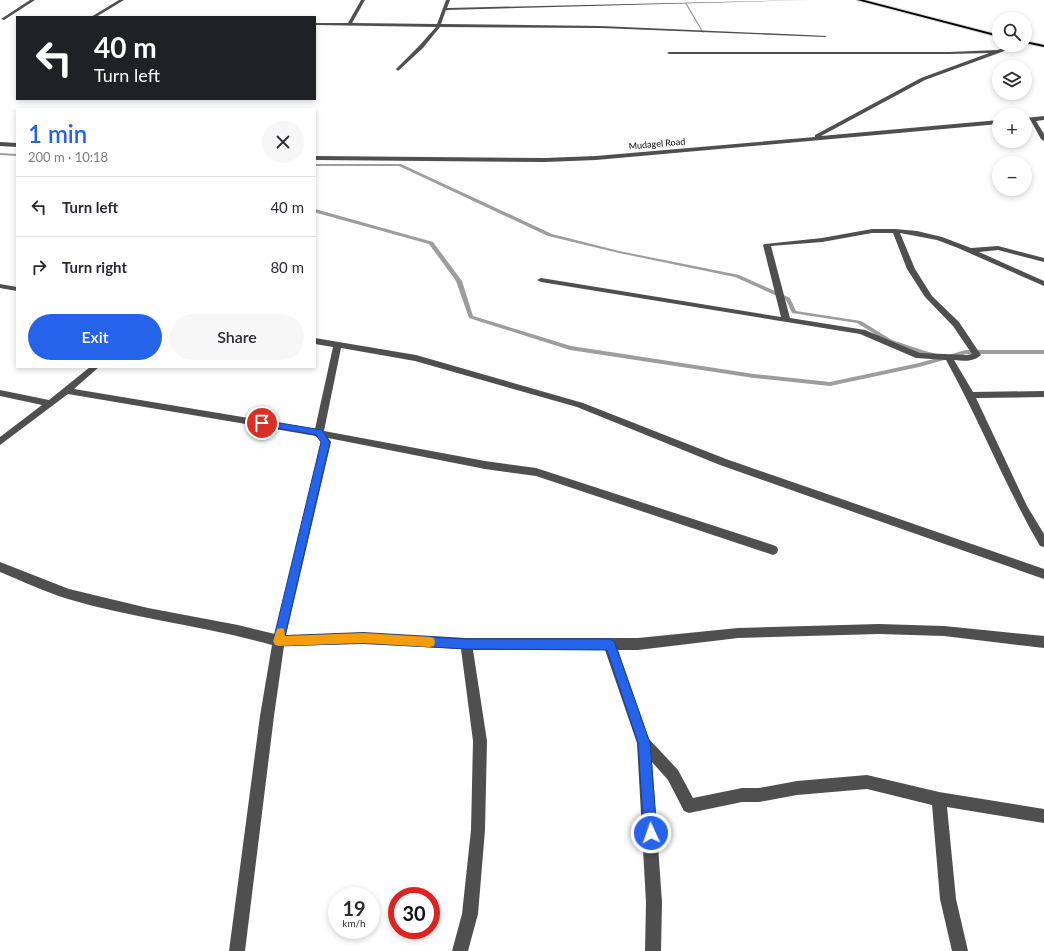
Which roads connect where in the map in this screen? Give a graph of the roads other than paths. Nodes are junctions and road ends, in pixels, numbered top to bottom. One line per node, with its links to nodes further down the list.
1 (33, 0): 10 (street)
2 (122, 0): 9 (street)
3 (363, 0): 13 (street)
4 (448, 0): 8 (street)
5 (807, 0): 8 (street)
6 (859, 0): 16 (main road)
7 (872, 0): 15 (main road)
8 (445, 9): 14 (street)
9 (95, 16)
10 (1, 19): 11 (street)
11 (16, 19)
12 (316, 24): 13 (street)
13 (349, 25): 14 (street)
14 (439, 25): 17 (street); 25 (street)
15 (992, 29)
16 (992, 34)
17 (825, 36)
18 (1032, 41): 19 (main road)
19 (1044, 41)
20 (1032, 43): 21 (main road)
21 (1044, 46)
22 (992, 51): 24 (street)
23 (992, 52): 29 (street)
24 (669, 53)
25 (398, 70)
26 (1044, 118): 27 (street)
27 (1032, 119): 30 (street)
28 (992, 123): 29 (street, Mudagel Road)
29 (814, 138): 33 (street, Mudagel Road)
30 (1044, 139)
31 (0, 144): 32 (street)
32 (16, 145)
33 (316, 158)
34 (896, 231): 35 (street); 41 (street); 44 (street)
35 (971, 250): 36 (street); 38 (street)
36 (1044, 260)
37 (541, 280): 41 (street)
38 (1044, 284)
39 (0, 286): 40 (street)
40 (16, 289)
41 (786, 319): 44 (street)
42 (316, 341): 43 (street)
43 (337, 346): 51 (street); 56 (street)
44 (949, 358): 49 (street)
45 (94, 368): 46 (street)
46 (67, 391): 50 (street); 51 (street)
47 (0, 393): 50 (street)
48 (1044, 394): 49 (street)
49 (970, 395): 53 (street)
50 (49, 403): 52 (street)
51 (318, 433): 54 (street); 57 (street)
52 (0, 442)
53 (1044, 543)
54 (772, 550)
55 (0, 567): 57 (street)
56 (1044, 574)
57 (279, 641): 59 (street); 64 (street)
58 (1044, 642): 60 (street)
59 (466, 644): 60 (street); 65 (street)
60 (610, 644): 61 (street)
61 (644, 743): 62 (street); 66 (street)
62 (939, 799): 63 (street); 67 (street)
63 (1044, 816)
64 (237, 951)
65 (460, 951)
66 (653, 951)
67 (960, 951)

